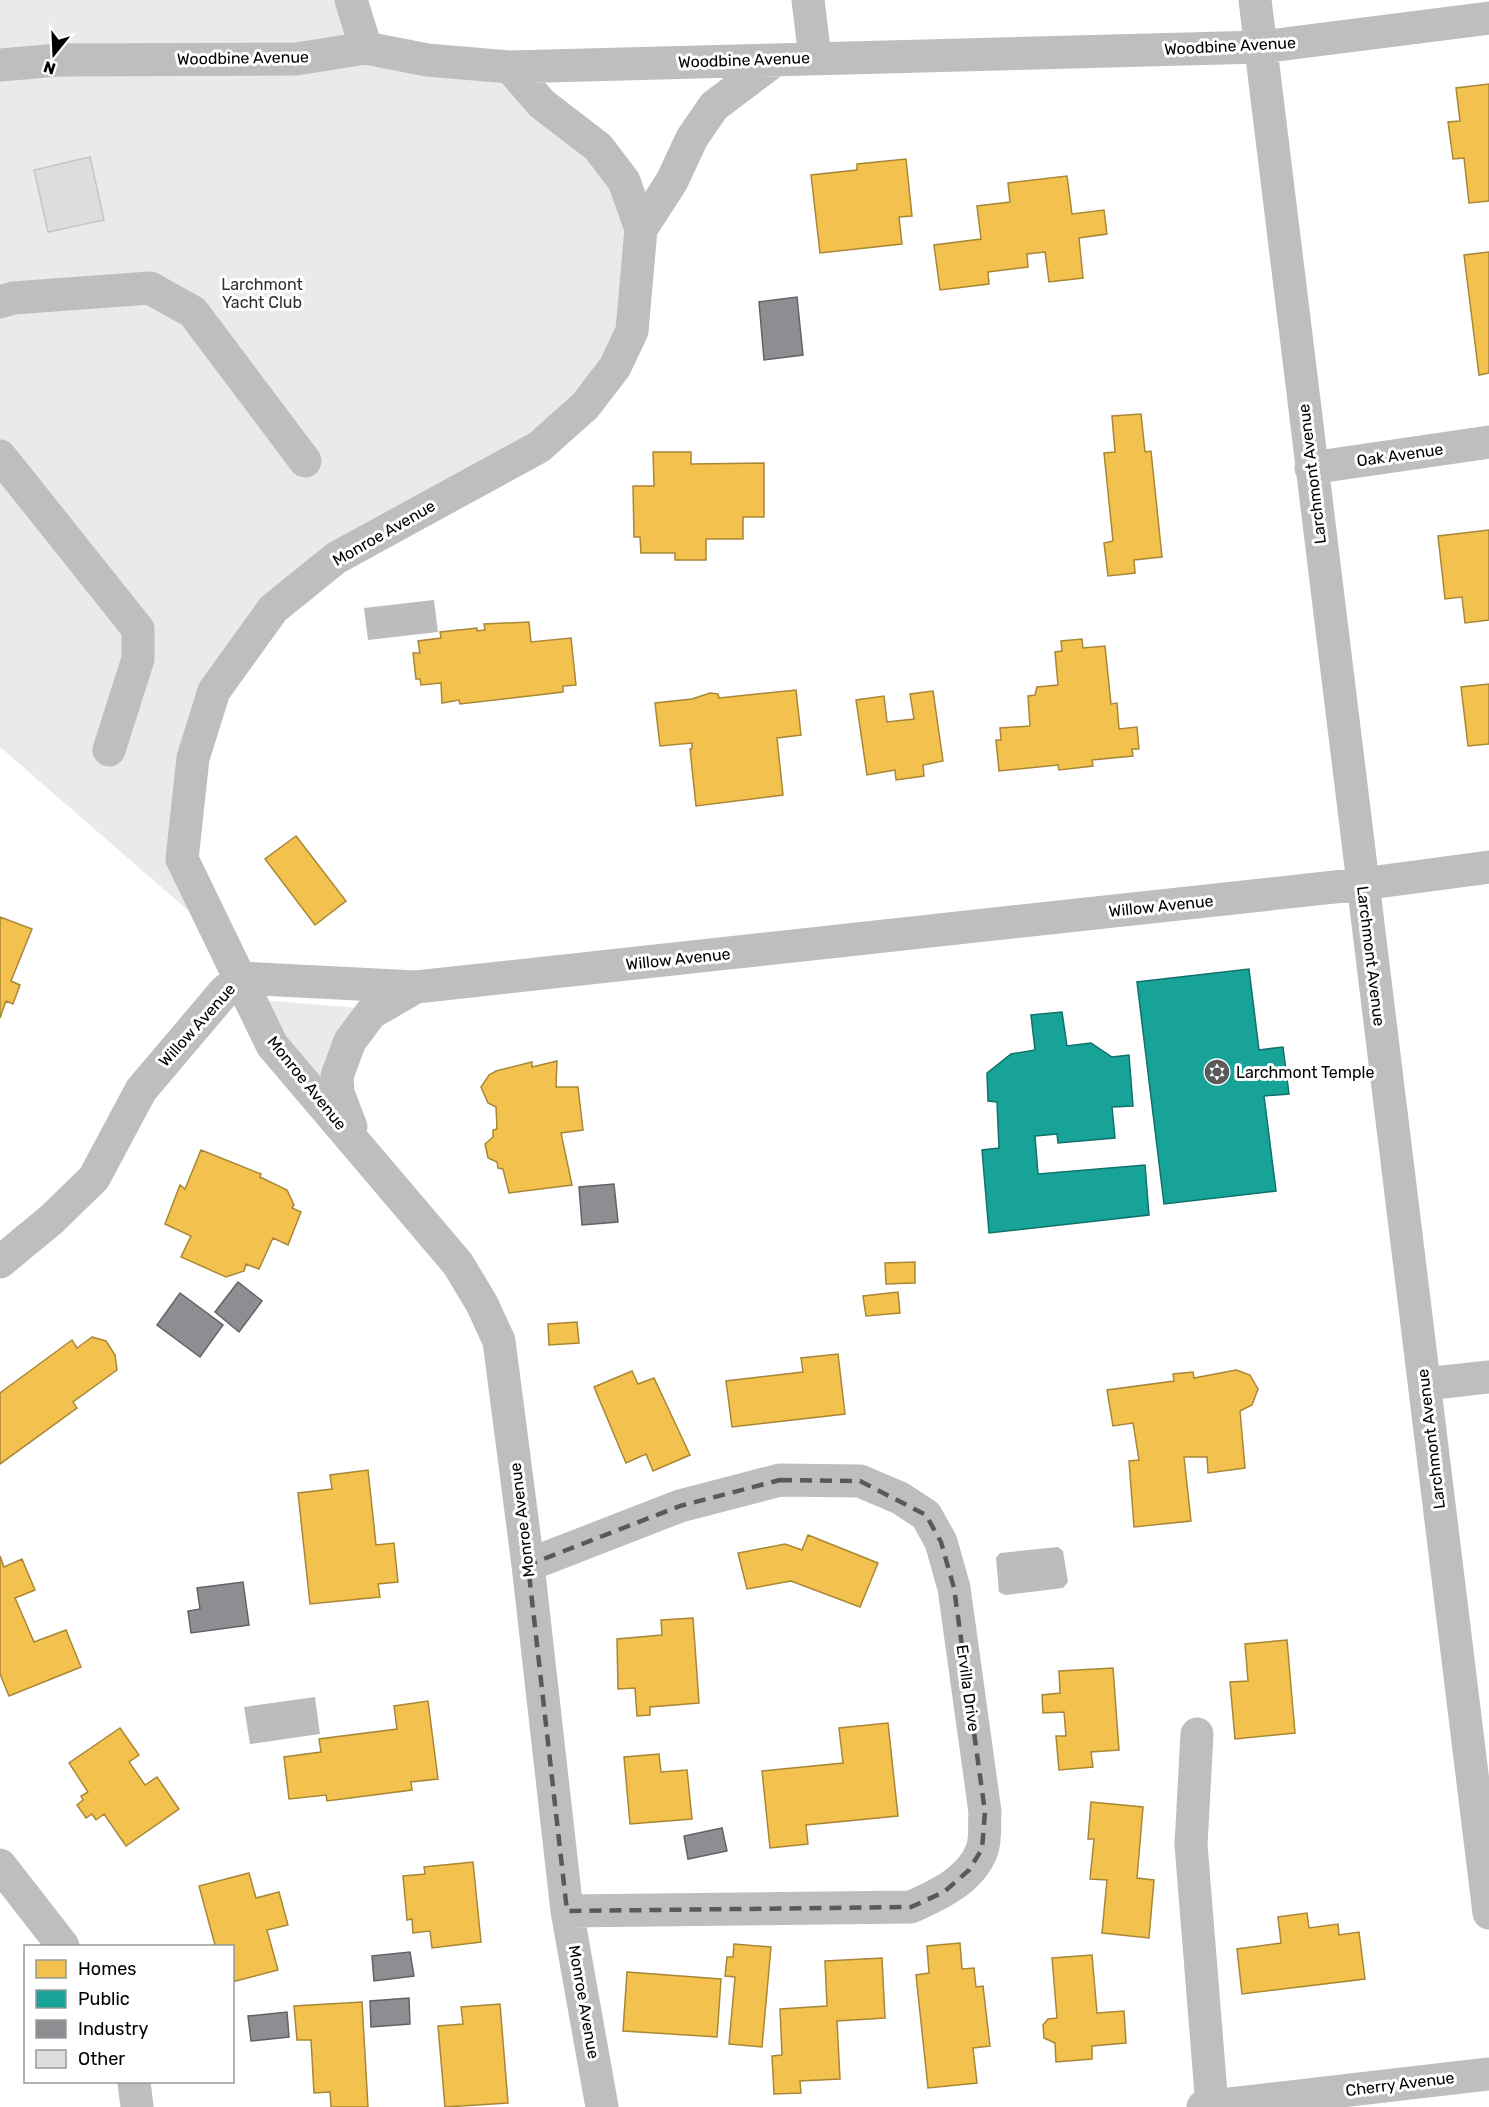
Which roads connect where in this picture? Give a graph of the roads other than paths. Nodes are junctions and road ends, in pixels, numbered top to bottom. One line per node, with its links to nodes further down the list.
1 (351, 0): 6 (street)
2 (808, 0): 7 (street)
3 (1255, 0): 5 (street, Larchmont Avenue)
4 (1489, 18): 5 (street, Woodbine Avenue)
5 (1261, 47): 7 (street, Woodbine Avenue); 16 (street, Larchmont Avenue)
6 (366, 48): 9 (street, Woodbine Avenue); 10 (street, Woodbine Avenue)
7 (815, 58): 8 (street, Woodbine Avenue)
8 (776, 60): 10 (street, Woodbine Avenue); 11 (street, Monroe Avenue)
9 (0, 65)
10 (510, 67): 11 (street, Monroe Avenue)
11 (641, 229): 20 (street, Monroe Avenue)
12 (0, 302): 15 (street)
13 (1489, 442): 16 (street, Oak Avenue)
14 (0, 456): 17 (street)
15 (305, 461)
16 (1311, 468): 19 (street, Larchmont Avenue)
17 (109, 750)
18 (1489, 867): 19 (street, Willow Avenue)
19 (1362, 884): 21 (street, Willow Avenue); 25 (street, Larchmont Avenue)
20 (240, 978): 21 (street, Willow Avenue); 22 (street, Monroe Avenue); 23 (street, Willow Avenue)
21 (416, 987): 22 (street)
22 (357, 1143): 26 (street, Monroe Avenue)
23 (0, 1262)
24 (1489, 1377): 25 (street)
25 (1425, 1384): 28 (street, Larchmont Avenue)
26 (528, 1565): 30 (street, Monroe Avenue); 30 (street, Ervilla Drive)
27 (1197, 1734): 35 (street)
28 (1479, 1749): 31 (street, Larchmont Avenue)
29 (0, 1865): 32 (street)
30 (567, 1911): 37 (street, Monroe Avenue)
31 (1489, 1913)
32 (61, 1945)
33 (1489, 2074): 35 (street, Cherry Avenue)
34 (134, 2083): 36 (street)
35 (1223, 2106)
36 (137, 2107)
37 (602, 2107)

